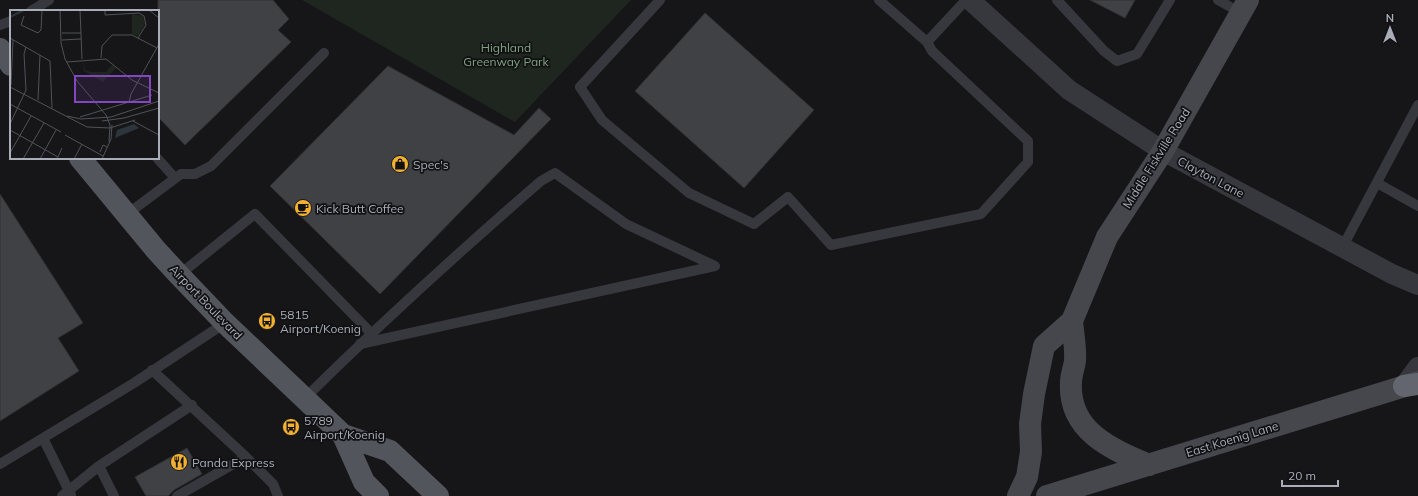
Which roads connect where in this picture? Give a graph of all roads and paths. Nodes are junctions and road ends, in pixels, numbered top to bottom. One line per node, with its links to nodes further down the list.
1 (49, 0): 10 (lane)
2 (660, 0): 13 (lane)
3 (879, 0): 13 (lane)
4 (966, 0): 13 (lane)
5 (970, 0): 18 (street, Clayton Lane)
6 (1057, 0): 7 (lane)
7 (1170, 0)
8 (1218, 0): 9 (lane)
9 (1244, 7): 18 (street, Middle Fiskville Road)
10 (32, 10)
11 (10, 21): 12 (lane)
12 (0, 25)
13 (927, 42)
14 (0, 49): 16 (main road)
15 (324, 53): 21 (lane)
16 (10, 64)
17 (1418, 105): 22 (lane)
18 (1163, 151): 25 (street, Clayton Lane); 30 (street, Middle Fiskville Road)
19 (81, 159): 24 (main road, Airport Boulevard)
20 (158, 159): 21 (lane)
21 (174, 178): 24 (lane)
22 (1377, 183): 23 (lane); 25 (lane)
23 (1418, 206)
24 (126, 215): 27 (main road, Airport Boulevard)
25 (1342, 248): 26 (street, Clayton Lane)
26 (1392, 274): 28 (street, Clayton Lane); 29 (street, Clayton Lane)
27 (179, 275): 31 (main road, Airport Boulevard); 32 (lane)
28 (1418, 285)
29 (1418, 301)
30 (1072, 320): 43 (street, Middle Fiskville Road); 51 (street, Middle Fiskville Road)
31 (225, 323): 35 (lane); 37 (main road, Airport Boulevard)
32 (371, 333): 33 (lane); 33 (lane)
33 (360, 344): 37 (lane)
34 (1418, 367): 36 (street)
35 (152, 370): 38 (lane); 40 (lane)
36 (1413, 384): 43 (street, East Koenig Lane)
37 (304, 398): 39 (main road, Airport Boulevard)
38 (192, 405): 41 (lane); 44 (lane)
39 (343, 435): 49 (main road, Airport Boulevard); 50 (main road, Airport Boulevard)
40 (43, 438): 42 (lane); 45 (lane)
41 (246, 456): 47 (lane); 48 (lane)
42 (0, 464)
43 (1149, 465): 52 (street, East Koenig Lane)
44 (99, 466): 45 (lane); 46 (lane)
45 (68, 494)
46 (114, 496)
47 (177, 496)
48 (278, 496)
49 (378, 496)
50 (438, 496)
51 (1018, 496)
52 (1047, 496)

